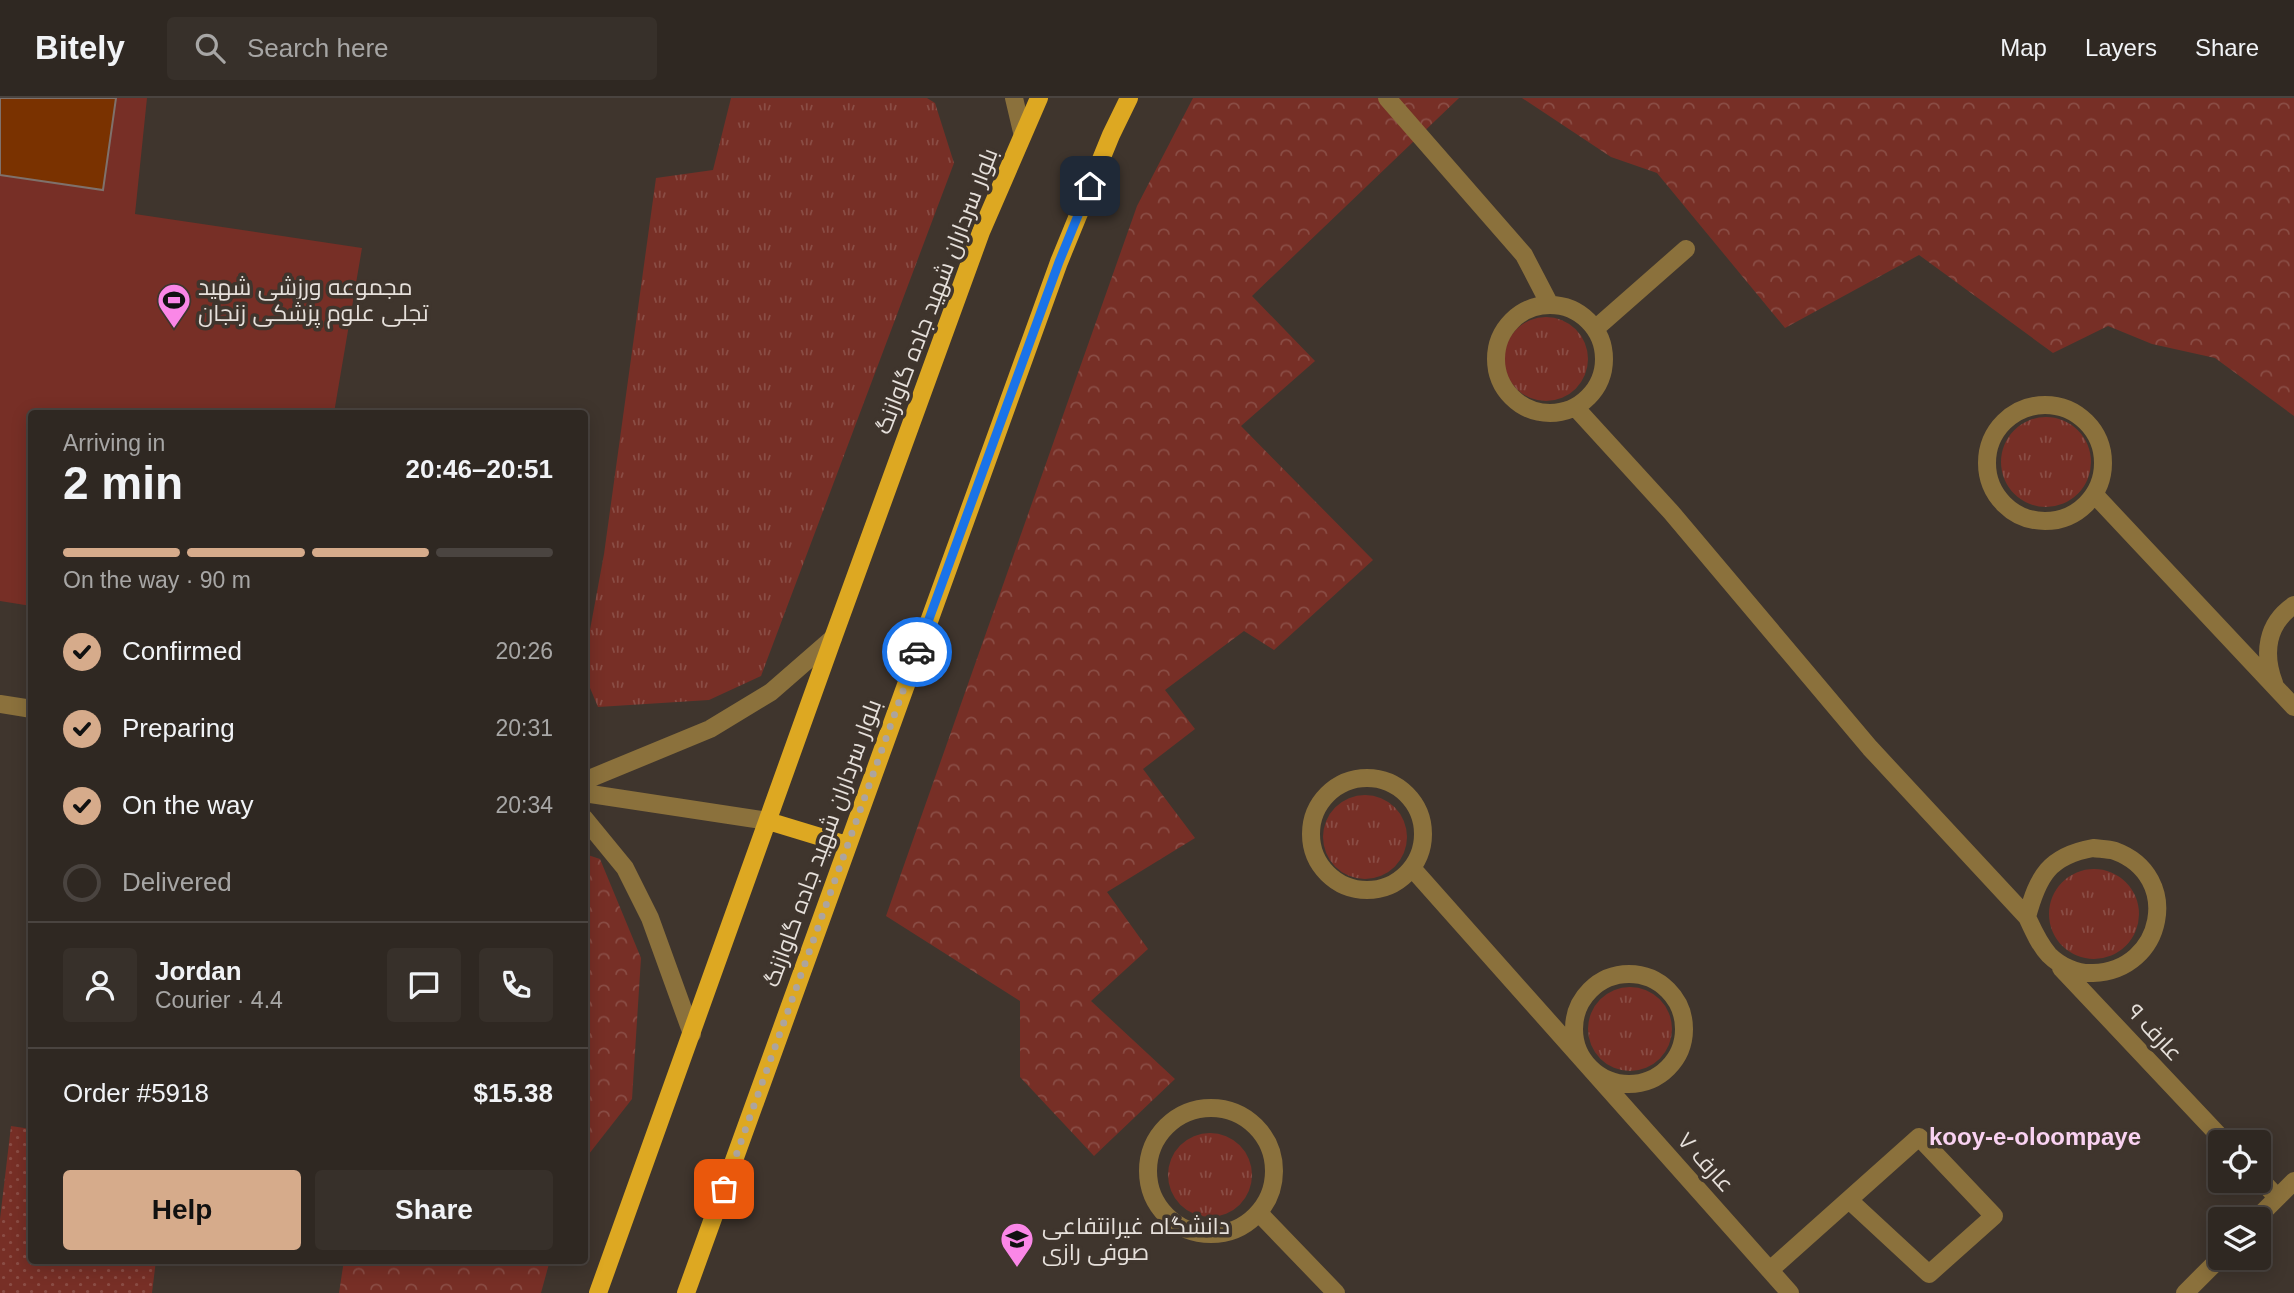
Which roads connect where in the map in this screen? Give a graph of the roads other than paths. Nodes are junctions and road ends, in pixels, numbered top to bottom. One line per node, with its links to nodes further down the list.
1 (1013, 98): 5 (street)
2 (1039, 98): 5 (main road, بلوار سرداران شهید جاده گاوازنگ)
3 (1129, 98): 20 (main road, بلوار سرداران شهید جاده گاوازنگ)
4 (1387, 98): 7 (street)
5 (1022, 132): 12 (main road, بلوار سرداران شهید جاده گاوازنگ)
6 (1686, 249): 8 (street)
7 (1550, 305): 8 (street); 9 (street)
8 (1595, 329): 9 (street)
9 (1575, 407): 22 (street)
10 (2094, 495): 10 (street); 13 (street)
11 (2294, 605): 13 (street)
12 (833, 638): 16 (street); 18 (main road, بلوار سرداران شهید جاده گاوازنگ)
13 (2292, 703)
14 (0, 704): 15 (street)
15 (28, 708)
16 (588, 779)
17 (588, 794): 18 (street)
18 (768, 821): 20 (main road); 24 (main road, بلوار سرداران شهید جاده گاوازنگ)
19 (588, 823): 24 (street)
20 (847, 845): 37 (main road, بلوار سرداران شهید جاده گاوازنگ)
21 (1412, 868): 21 (street); 25 (street, عارف ۷)
22 (2027, 917): 23 (street); 23 (street)
23 (2049, 955): 26 (street, عارف ۹)
24 (691, 1034): 36 (main road, بلوار سرداران شهید جاده گاوازنگ)
25 (1585, 1064): 25 (street); 33 (street, عارف ۷)
26 (2214, 1130)
27 (2294, 1181): 29 (street)
28 (2271, 1191): 29 (street)
29 (2276, 1196): 31 (street)
30 (1849, 1200): 30 (street); 33 (street)
31 (2266, 1207)
32 (1259, 1213): 32 (street); 38 (street)
33 (1770, 1270): 39 (street, عارف ۷)
34 (2210, 1270): 35 (street)
35 (2195, 1290)
36 (598, 1293)
37 (686, 1293)
38 (1336, 1293)
39 (1790, 1293)

